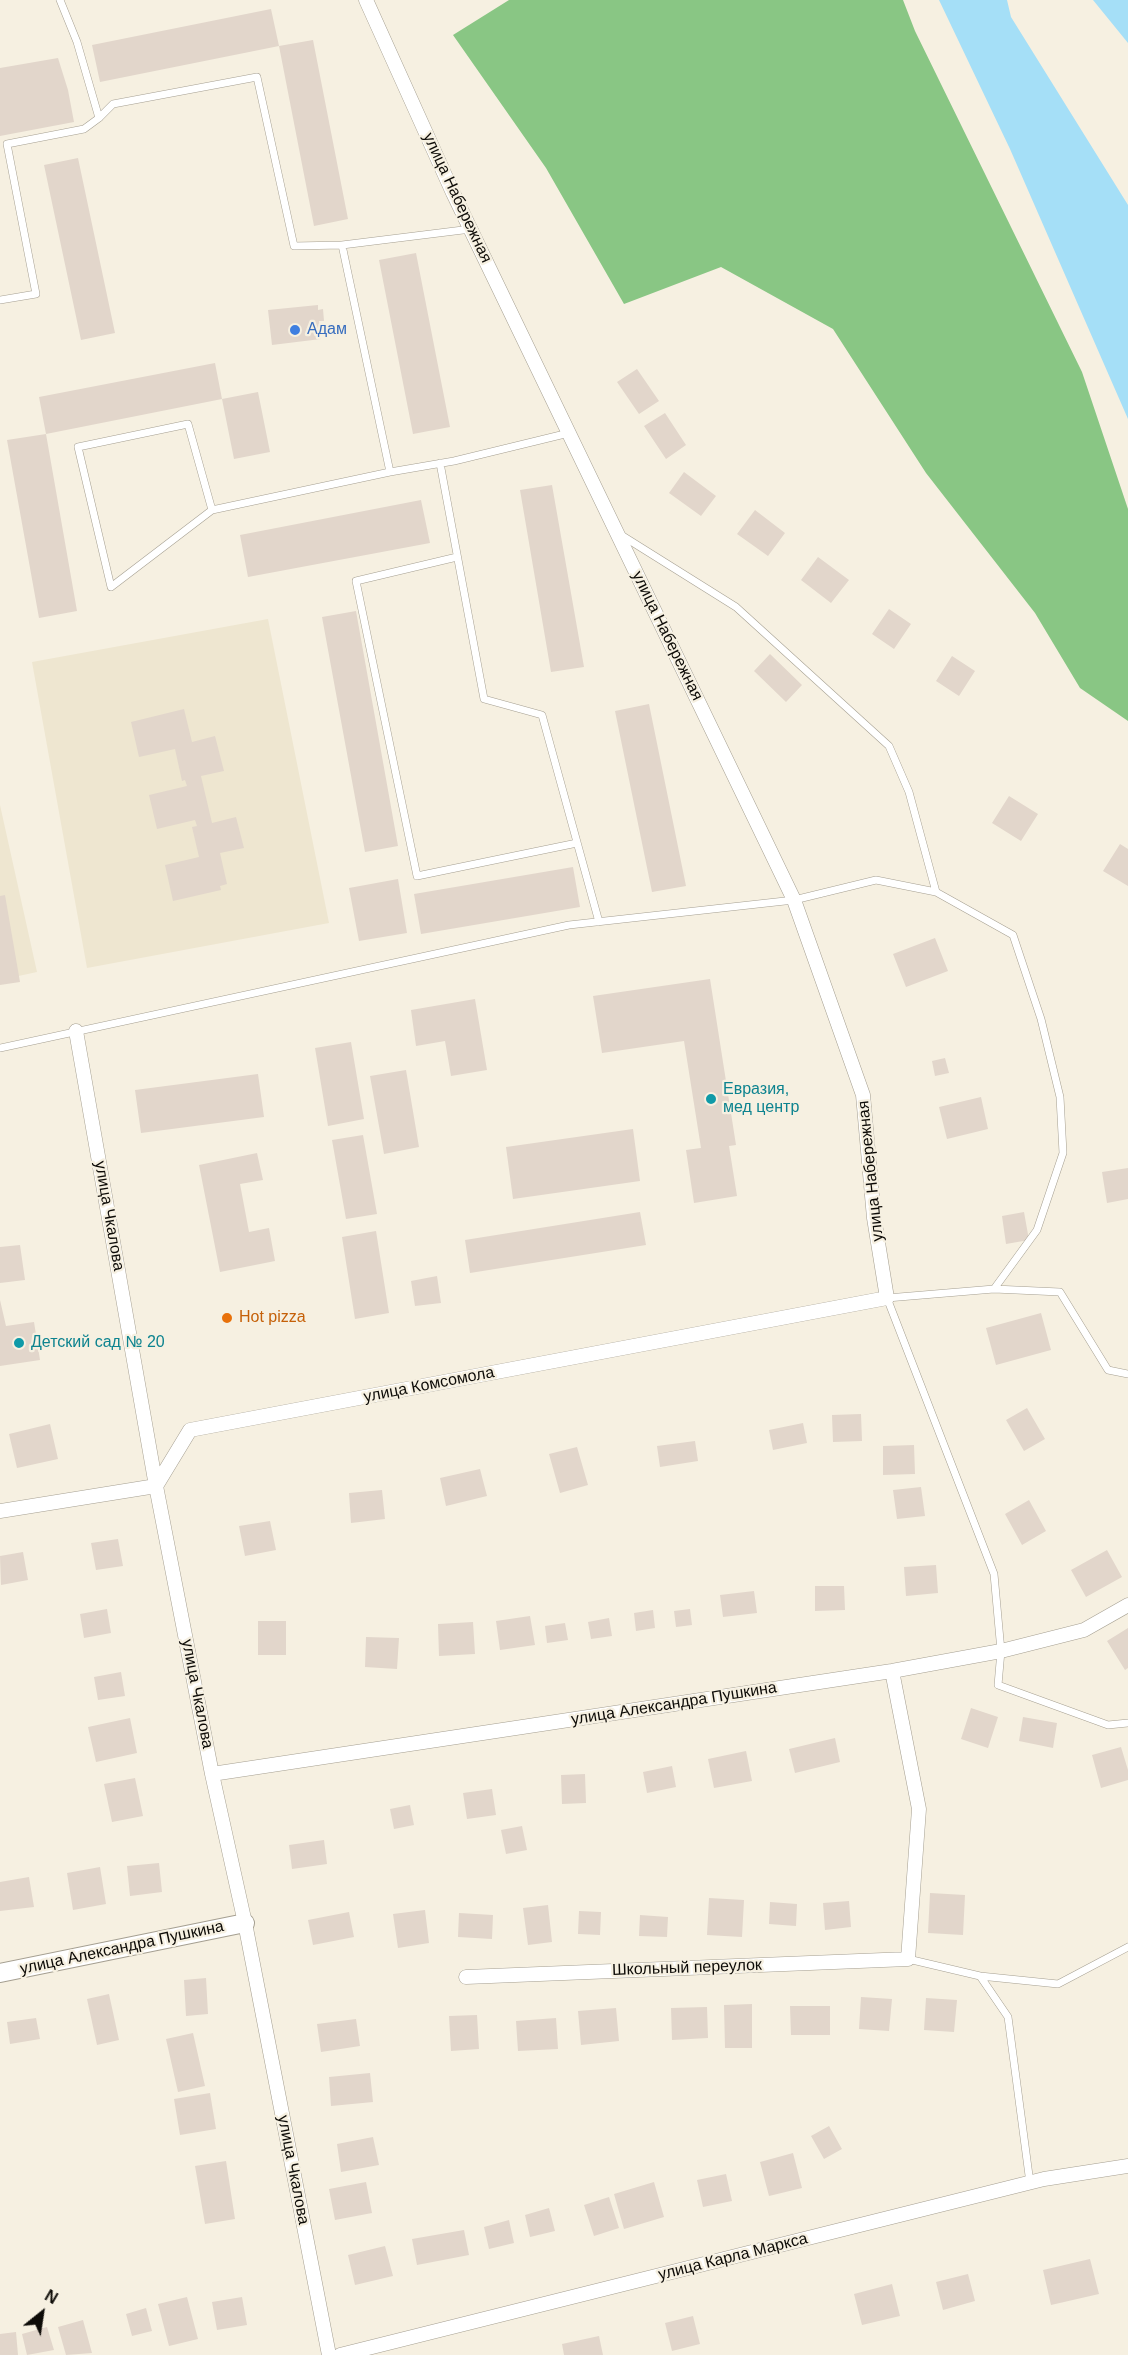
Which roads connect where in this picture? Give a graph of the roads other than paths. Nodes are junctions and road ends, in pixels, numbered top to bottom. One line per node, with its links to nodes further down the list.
1 (60, 0): 3 (lane)
2 (366, 0): 5 (street, улица Набережная)
3 (99, 118): 4 (lane); 6 (lane)
4 (4, 145): 7 (lane)
5 (471, 229): 6 (lane); 8 (street, улица Набережная)
6 (342, 245): 10 (lane)
7 (0, 300)
8 (569, 433): 9 (lane); 12 (street, улица Набережная)
9 (440, 463): 10 (lane); 13 (lane)
10 (390, 472): 11 (lane)
11 (212, 510): 11 (lane)
12 (616, 532): 15 (lane); 16 (street, улица Набережная)
13 (457, 557): 14 (lane); 14 (lane)
14 (577, 843): 17 (lane)
15 (936, 892): 16 (lane); 20 (lane)
16 (794, 900): 17 (lane); 21 (street, улица Набережная)
17 (599, 922): 18 (lane)
18 (76, 1031): 19 (lane); 23 (street, улица Чкалова)
19 (0, 1048)
20 (994, 1289): 21 (lane); 22 (lane)
21 (887, 1298): 23 (street, улица Комсомола); 26 (lane)
22 (1128, 1374)
23 (156, 1486): 24 (street); 29 (street, улица Чкалова)
24 (0, 1511)
25 (1128, 1605): 26 (street, улица Александра Пушкина)
26 (1001, 1651): 27 (street, улица Александра Пушкина); 28 (lane)
27 (892, 1671): 29 (street, улица Александра Пушкина); 32 (street)
28 (1128, 1723)
29 (212, 1774): 30 (street, улица Чкалова)
30 (245, 1923): 33 (street, улица Александра Пушкина); 38 (street, улица Чкалова)
31 (1128, 1947): 34 (lane)
32 (908, 1959): 34 (lane); 35 (street, Школьный переулок)
33 (0, 1973)
34 (980, 1976): 37 (lane)
35 (466, 1977)
36 (1128, 2166): 37 (street, улица Карла Маркса)
37 (1030, 2183): 39 (street, улица Карла Маркса)
38 (329, 2355)
39 (340, 2355)

